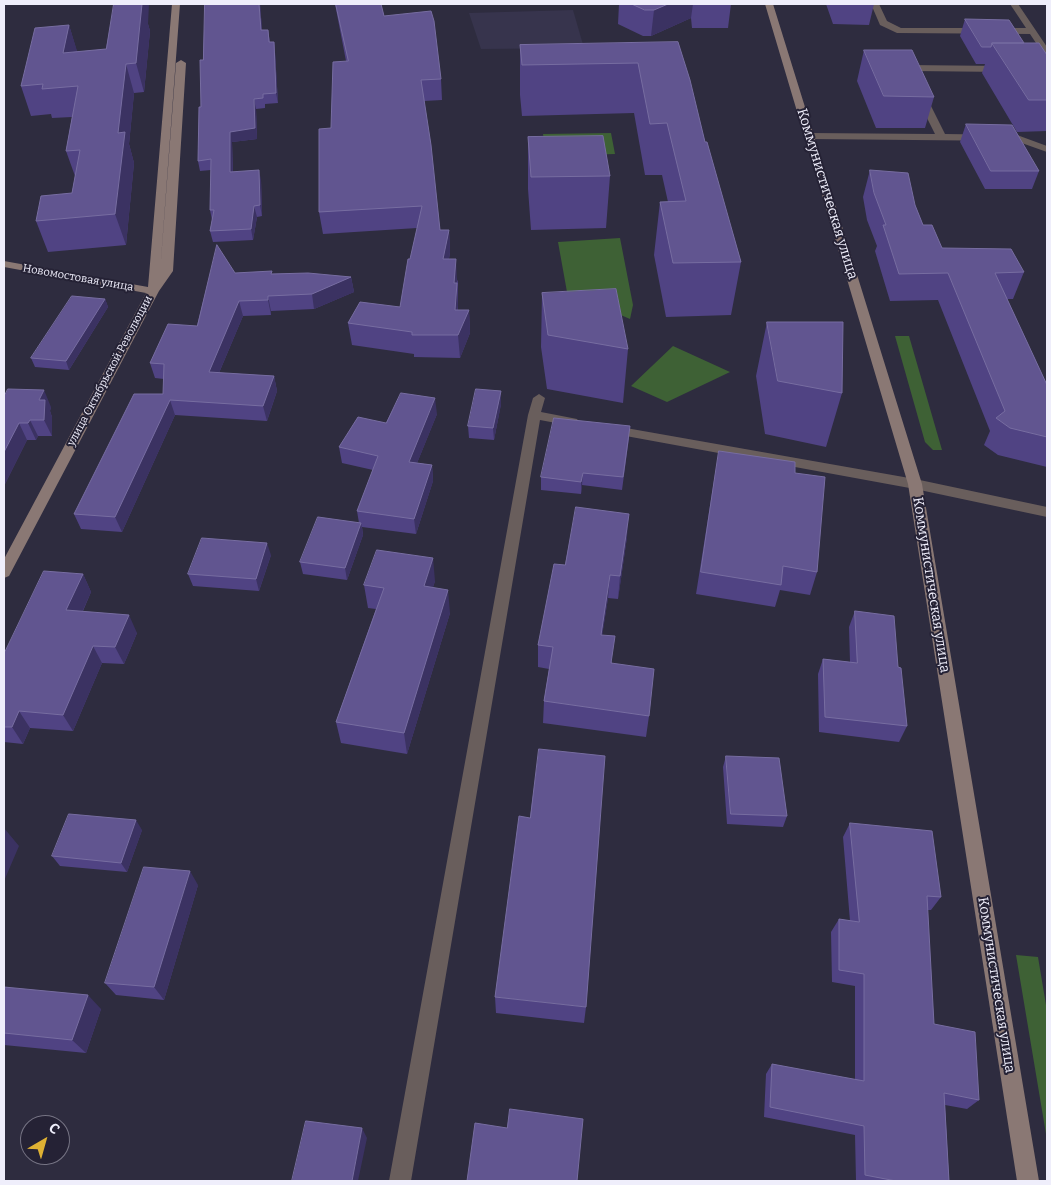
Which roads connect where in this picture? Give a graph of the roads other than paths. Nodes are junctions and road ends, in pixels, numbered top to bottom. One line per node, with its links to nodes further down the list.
1 (176, 4): 13 (street, улица Октябрьской Революции)
2 (185, 4): 13 (street)
3 (769, 4): 9 (street, Коммунистическая улица)
4 (875, 4): 6 (street)
5 (1014, 4): 6 (street)
6 (1033, 31): 7 (street)
7 (1047, 53)
8 (1010, 69): 10 (street)
9 (809, 136): 10 (street); 16 (street, Коммунистическая улица)
10 (941, 137): 11 (street)
11 (1047, 149)
12 (4, 264): 13 (street, Новомостовая улица)
13 (152, 290): 18 (street, улица Октябрьской Революции)
14 (539, 398): 15 (street)
15 (534, 415): 16 (street); 19 (street)
16 (915, 484): 17 (street); 20 (street, Коммунистическая улица)
17 (1047, 512)
18 (4, 572)
19 (400, 1181)
20 (1028, 1181)

